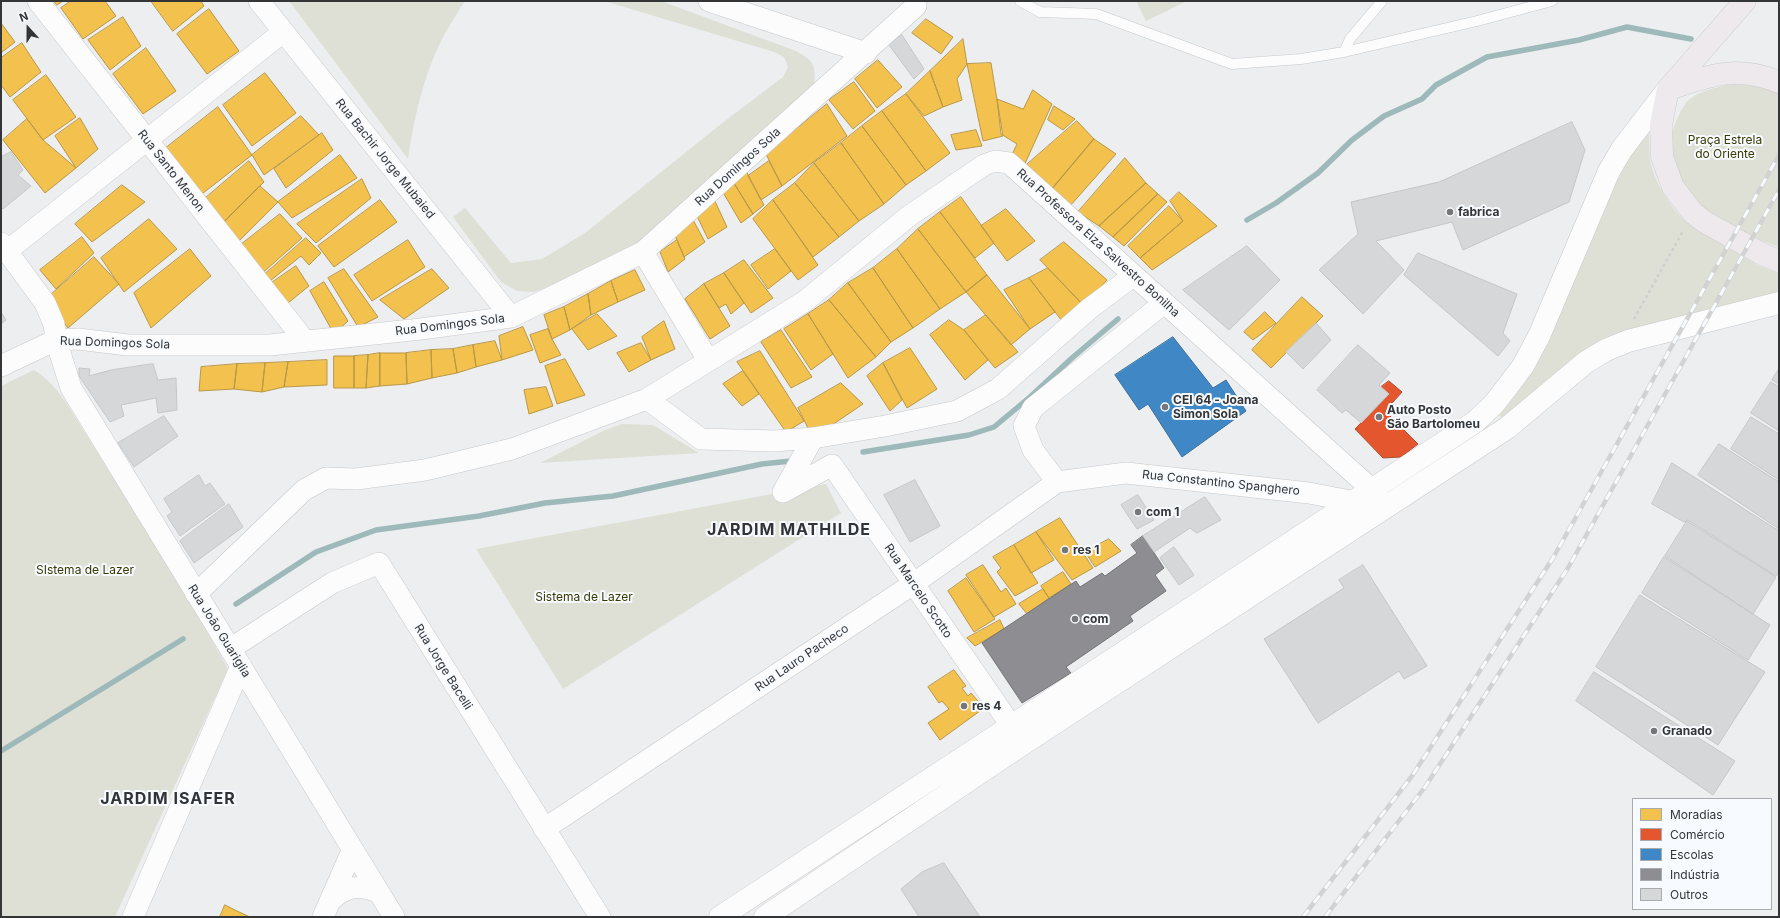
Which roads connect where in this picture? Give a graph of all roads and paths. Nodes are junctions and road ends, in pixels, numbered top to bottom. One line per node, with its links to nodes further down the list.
1 (38, 1): 14 (street, Rua Santo Menon)
2 (260, 1): 9 (street, Rua Bachir Jorge Mubaied)
3 (709, 1): 10 (street)
4 (1020, 1): 11 (lane)
5 (1382, 1): 11 (lane)
6 (1552, 1): 11 (lane)
7 (1745, 1): 13 (main road)
8 (916, 6): 10 (street, Rua Domingos Sola)
9 (283, 32): 14 (street); 22 (street, Rua Bachir Jorge Mubaied)
10 (866, 52): 17 (street, Rua Domingos Sola)
11 (1344, 52)
12 (1779, 82): 13 (main road)
13 (1668, 89): 15 (main road); 31 (main road)
14 (147, 140): 16 (street); 24 (street, Rua Santo Menon)
15 (1693, 213): 18 (main road); 25 (path)
16 (4, 247): 23 (street, Rua João Guariglia)
17 (643, 252): 22 (street, Rua Domingos Sola); 26 (street)
18 (1779, 261)
19 (1133, 276): 20 (street, Rua Professora Elza Salvestro Bonilha); 26 (street, Rua Professora Elza Salvestro Bonilha); 29 (street)
20 (1164, 302): 30 (street); 31 (street, Rua Professora Elza Salvestro Bonilha)
21 (1779, 303): 25 (main road)
22 (511, 317): 24 (street, Rua Domingos Sola)
23 (56, 340): 24 (street, Rua Domingos Sola); 27 (street, Rua Domingos Sola); 33 (street, Rua João Guariglia)
24 (305, 341)
25 (1628, 341): 31 (main road)
26 (708, 360): 28 (street, Rua Professora Elza Salvestro Bonilha)
27 (1, 366)
28 (647, 399): 29 (street); 33 (street, Rua Professora Elza Salvestro Bonilha)
29 (813, 438): 32 (street, Rua Marcelo Scotto)
30 (1057, 482): 31 (street, Rua Constantino Spanghero); 32 (street, Rua Lauro Pacheco)
31 (1370, 500): 37 (main road); 38 (main road)
32 (913, 584): 37 (street, Rua Marcelo Scotto); 39 (street, Rua Lauro Pacheco)
33 (196, 594): 34 (street, Rua João Guariglia)
34 (235, 657): 35 (street, Rua João Guariglia); 36 (street); 39 (street, Rua Jorge Bacelli)
35 (263, 702): 36 (street); 40 (street, Rua João Guariglia)
36 (223, 706): 43 (street)
37 (1007, 720): 38 (street, Rua Marcelo Scotto); 46 (main road)
38 (1024, 743): 47 (main road)
39 (544, 829): 45 (street, Rua Jorge Bacelli)
40 (352, 851): 41 (street, Rua João Guariglia); 42 (street)
41 (378, 892): 42 (street); 44 (street, Rua João Guariglia)
42 (326, 909)
43 (133, 917)
44 (394, 917)
45 (600, 917)
46 (720, 917)
47 (765, 917)

